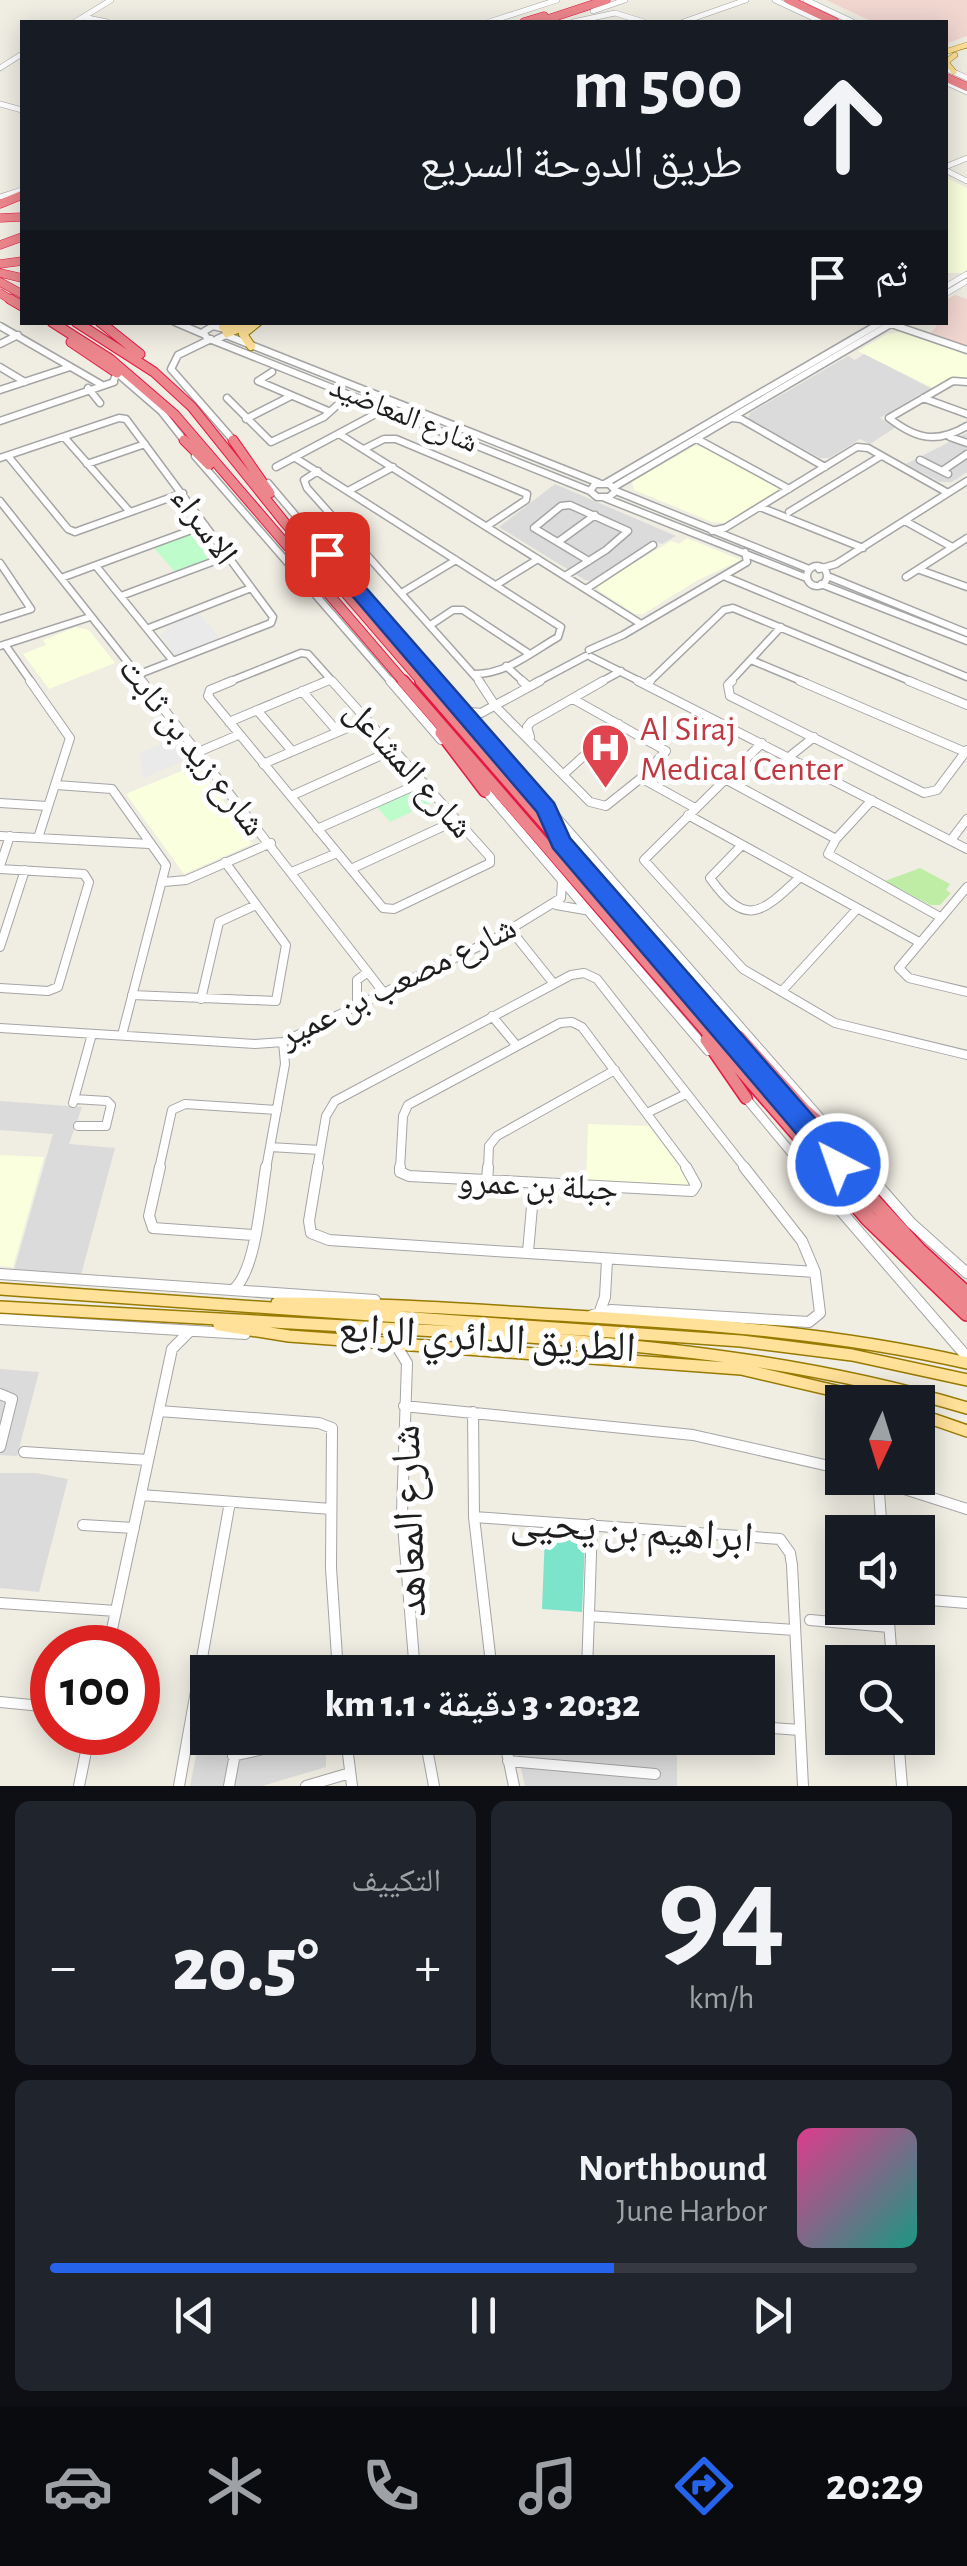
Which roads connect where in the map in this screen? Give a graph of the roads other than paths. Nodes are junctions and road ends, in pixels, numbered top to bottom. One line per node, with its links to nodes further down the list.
1 (111, 0): 12 (street)
2 (557, 0): 15 (street)
3 (590, 0): 16 (highway)
4 (606, 0): 17 (highway)
5 (625, 0): 11 (street)
6 (746, 0): 21 (street)
7 (775, 0): 22 (street)
8 (789, 0): 23 (highway)
9 (798, 0): 24 (highway)
10 (806, 0): 25 (street)
11 (588, 13): 18 (highway)
12 (83, 18): 13 (street); 14 (street)
13 (79, 20)
14 (95, 20)
15 (495, 20)
16 (530, 20)
17 (545, 20)
18 (566, 20)
19 (581, 20): 20 (street)
20 (640, 20)
21 (689, 20)
22 (818, 20)
23 (831, 20)
24 (840, 20)
25 (849, 20)
26 (967, 48): 28 (main road)
27 (948, 54): 28 (main road)
28 (955, 55): 29 (main road)
29 (948, 60)
30 (967, 277): 31 (street); 31 (street)
31 (949, 285)
32 (42, 325): 57 (highway)
33 (57, 325): 106 (highway)
34 (81, 325): 55 (highway)
35 (104, 325): 55 (highway)
36 (182, 325): 44 (street)
37 (233, 325): 45 (main road)
38 (247, 325): 45 (main road)
39 (253, 325): 49 (main road)
40 (885, 325): 103 (street)
41 (886, 325): 73 (street)
42 (895, 325): 52 (street)
43 (0, 326): 46 (street)
44 (205, 331): 45 (street); 47 (street, شارع المعاضيد)
45 (225, 332): 47 (street); 49 (street, شارع المعاضيد)
46 (18, 335): 48 (street); 54 (street)
47 (214, 339): 50 (street); 51 (street, شارع المعاضيد)
48 (0, 344)
49 (251, 346): 62 (street, شارع المعاضيد)
50 (188, 348): 51 (street); 85 (street)
51 (241, 350): 62 (street, شارع المعاضيد)
52 (967, 350)
53 (0, 367): 59 (street)
54 (70, 367): 58 (street); 59 (street)
55 (154, 372): 118 (highway)
56 (272, 372): 65 (street)
57 (115, 378): 61 (street); 84 (street)
58 (89, 379): 61 (street); 64 (street)
59 (25, 382): 63 (street)
60 (967, 382): 67 (street)
61 (102, 385): 64 (street)
62 (351, 389): 71 (street); 76 (street); 77 (street, شارع المعاضيد); 91 (street, شارع المعاضيد)
63 (0, 390)
64 (86, 390): 69 (street); 75 (street)
65 (292, 396): 70 (street); 74 (street)
66 (227, 398): 74 (street)
67 (923, 398): 72 (street); 81 (street)
68 (343, 400): 70 (street)
69 (100, 402)
70 (328, 410): 79 (street)
71 (383, 410): 80 (street); 91 (street)
72 (967, 414)
73 (740, 416): 83 (street); 98 (street)
74 (246, 418): 79 (street)
75 (0, 421)
76 (451, 421): 77 (street); 90 (street)
77 (441, 422): 90 (street, شارع المعاضيد)
78 (967, 426): 81 (street)
79 (292, 434): 88 (street)
80 (339, 434): 88 (street); 89 (street)
81 (952, 436): 86 (street)
82 (64, 437): 87 (street, الاسراء); 95 (street, الاسراء); 97 (street)
83 (705, 437): 104 (street); 105 (street)
84 (184, 440): 106 (highway); 207 (street)
85 (232, 440): 118 (highway); 174 (street)
86 (966, 443)
87 (145, 444): 97 (street); 110 (street, الاسراء)
88 (310, 448): 93 (street)
89 (364, 449): 100 (street); 120 (street)
90 (513, 450): 103 (street, شارع المعاضيد)
91 (502, 454): 108 (street, شارع المعاضيد)
92 (967, 454): 96 (street)
93 (294, 456): 99 (street); 101 (street)
94 (881, 456): 98 (street); 109 (street); 115 (street)
95 (4, 457): 114 (street)
96 (920, 460)
97 (87, 464): 114 (street)
98 (825, 466): 104 (street)
99 (276, 467)
100 (393, 468): 107 (street); 120 (street)
101 (318, 471): 107 (street); 152 (street)
102 (967, 481): 109 (street)
103 (602, 483): 105 (street, شارع المعاضيد); 108 (street)
104 (789, 488): 113 (street)
105 (615, 489): 111 (street); 122 (street)
106 (237, 490): 177 (highway)
107 (350, 490): 131 (street)
108 (590, 490): 111 (street, شارع المعاضيد)
109 (948, 493): 117 (street)
110 (182, 494): 114 (street); 119 (street, الاسراء)
111 (605, 498): 129 (street)
112 (2, 505): 146 (street, شارع زيد بن ثابت)
113 (760, 507): 121 (street); 128 (street)
114 (130, 512)
115 (790, 512)
116 (595, 516): 125 (street); 125 (street); 134 (street)
117 (904, 521): 127 (street); 128 (street)
118 (286, 523): 154 (highway)
119 (205, 525): 130 (street, الاسراء); 137 (street)
120 (487, 526): 132 (street)
121 (725, 528): 122 (street); 123 (street)
122 (712, 532): 123 (street)
123 (726, 537): 138 (street)
124 (967, 538): 127 (street)
125 (558, 542): 134 (street)
126 (653, 545): 151 (street)
127 (952, 547): 140 (street)
128 (863, 548): 136 (street)
129 (746, 552): 133 (street); 158 (street)
130 (228, 556): 150 (street, الاسراء); 153 (street)
131 (456, 560): 148 (street); 152 (street)
132 (538, 560): 141 (street); 148 (street)
133 (766, 560): 143 (street); 144 (street)
134 (589, 561): 141 (street)
135 (0, 564): 156 (street)
136 (836, 564): 139 (street); 142 (street)
137 (96, 566): 146 (street); 153 (street)
138 (810, 569): 139 (street); 144 (street)
139 (820, 569): 142 (street)
140 (919, 569): 145 (street); 149 (street)
141 (565, 576): 151 (street)
142 (829, 576): 147 (street); 161 (street)
143 (726, 577): 158 (street); 175 (street)
144 (804, 577): 147 (street)
145 (906, 577)
146 (62, 578): 155 (street, شارع زيد بن ثابت)
147 (822, 584): 162 (street)
148 (496, 585): 164 (street)
149 (967, 587)
150 (251, 588): 160 (street); 167 (street, الاسراء)
151 (586, 589): 158 (street)
152 (403, 592): 157 (street)
153 (121, 596): 160 (street)
154 (362, 612): 174 (highway); 221 (highway)
155 (90, 617): 163 (street); 171 (street, شارع زيد بن ثابت)
156 (0, 619)
157 (432, 624): 164 (street); 170 (street)
158 (640, 624): 165 (street)
159 (781, 627): 166 (street); 173 (street); 182 (street)
160 (149, 628): 167 (street)
161 (967, 634)
162 (967, 641)
163 (3, 646): 206 (street)
164 (528, 653): 168 (street)
165 (591, 654): 169 (street); 179 (street)
166 (751, 660): 194 (street); 198 (street)
167 (173, 661): 171 (street, الاسراء)
168 (506, 666): 170 (street); 179 (street)
169 (622, 670): 172 (street); 181 (street)
170 (475, 674): 183 (street)
171 (138, 675): 199 (street, شارع زيد بن ثابت)
172 (632, 676): 173 (street); 178 (street)
173 (655, 676): 178 (street)
174 (433, 677): 185 (street)
175 (967, 677)
176 (329, 680): 180 (street); 187 (street, شارع المشاعل); 188 (street, شارع المشاعل)
177 (405, 680): 207 (highway); 247 (highway)
178 (647, 684): 195 (street)
179 (529, 687): 183 (street)
180 (302, 691): 184 (street); 191 (street)
181 (573, 698): 189 (street); 193 (street)
182 (967, 705)
183 (496, 706): 186 (street); 193 (street)
184 (256, 710): 188 (street); 197 (street)
185 (460, 711): 186 (street); 190 (street)
186 (481, 713): 190 (street)
187 (366, 720): 191 (street); 196 (street, شارع المشاعل)
188 (228, 722): 192 (street, شارع المشاعل)
189 (619, 724): 202 (street); 203 (street)
190 (476, 728): 212 (street)
191 (338, 732): 197 (street)
192 (238, 735): 199 (street); 201 (street, شارع المشاعل)
193 (530, 737): 202 (street)
194 (814, 737): 198 (street); 200 (street)
195 (762, 743): 200 (street); 204 (street)
196 (393, 750): 205 (street, شارع المشاعل); 208 (street)
197 (292, 751): 201 (street)
198 (966, 751)
199 (196, 753): 222 (street, شارع زيد بن ثابت)
200 (788, 757): 209 (street)
201 (263, 764): 208 (street, شارع المشاعل)
202 (564, 773): 203 (street)
203 (641, 778): 213 (street)
204 (725, 780): 213 (street); 219 (street)
205 (423, 782): 215 (street, شارع المشاعل); 216 (street)
206 (56, 785): 211 (street); 223 (street)
207 (485, 791): 233 (street)
208 (291, 796): 216 (street, شارع المشاعل)
209 (872, 800): 219 (street); 220 (street)
210 (0, 803): 211 (street)
211 (48, 806): 218 (street)
212 (546, 808): 221 (highway); 269 (street)
213 (691, 812): 224 (street); 250 (street)
214 (967, 818): 220 (street)
215 (457, 820): 229 (street); 229 (street, شارع المشاعل)
216 (317, 829): 226 (street, شارع المشاعل)
217 (5, 836): 218 (street); 228 (street)
218 (38, 838): 223 (street)
219 (836, 838): 242 (street)
220 (951, 840): 225 (street)
221 (561, 842): 247 (highway)
222 (271, 843): 227 (street); 231 (street, شارع زيد بن ثابت)
223 (150, 844): 234 (street)
224 (742, 845): 232 (street); 232 (street)
225 (967, 849)
226 (337, 853): 229 (street, شارع المشاعل); 231 (street)
227 (225, 862): 234 (street); 237 (street)
228 (0, 868): 230 (street)
229 (350, 869)
230 (25, 870): 245 (street); 249 (street)
231 (294, 872): 246 (street, شارع زيد بن ثابت)
232 (799, 878): 239 (street)
233 (562, 881): 238 (street, شارع مصعب بن عمير); 241 (street)
234 (164, 882): 253 (street)
235 (967, 887): 236 (street)
236 (954, 902): 240 (street); 242 (street)
237 (256, 905): 254 (street); 254 (street)
238 (551, 906): 241 (street, شارع مصعب بن عمير); 243 (street, شارع مصعب بن عمير)
239 (857, 909): 244 (street); 250 (street)
240 (967, 909)
241 (588, 911): 265 (street)
242 (940, 917): 244 (street)
243 (510, 929): 248 (street); 252 (street, شارع مصعب بن عمير)
244 (918, 942): 251 (street)
245 (0, 947)
246 (368, 972): 252 (street, شارع زيد بن ثابت); 255 (street)
247 (674, 980): 265 (highway); 269 (highway); 285 (highway); 291 (highway)
248 (554, 984): 256 (street); 264 (street)
249 (0, 988)
250 (782, 991): 262 (street)
251 (967, 992)
252 (384, 993): 255 (street, شارع مصعب بن عمير)
253 (132, 995): 254 (street); 259 (street)
254 (200, 999)
255 (357, 1007): 260 (street, شارع مصعب بن عمير)
256 (492, 1016): 261 (street); 271 (street)
257 (0, 1028): 258 (street, شارع مصعب بن عمير)
258 (92, 1034): 259 (street, شارع مصعب بن عمير); 268 (street)
259 (122, 1036): 260 (street, شارع مصعب بن عمير)
260 (283, 1042): 266 (street)
261 (517, 1046): 263 (street, جبلة بن عمرو); 272 (street, جبلة بن عمرو)
262 (967, 1054)
263 (615, 1070): 267 (street, جبلة بن عمرو); 272 (street)
264 (686, 1094): 267 (street); 278 (street)
265 (746, 1098): 302 (street)
266 (276, 1110): 270 (street); 274 (street)
267 (648, 1113): 273 (street, جبلة بن عمرو)
268 (78, 1126)
269 (836, 1137): 279 (street)
270 (270, 1147): 271 (street); 274 (street)
271 (320, 1150): 275 (street)
272 (487, 1181): 273 (street, جبلة بن عمرو)
273 (534, 1184): 275 (street)
274 (253, 1235): 277 (street)
275 (528, 1252): 276 (street)
276 (608, 1260): 278 (street); 284 (street)
277 (248, 1265): 282 (street); 283 (street)
278 (815, 1272): 289 (street)
279 (967, 1273)
280 (0, 1274): 282 (street, الطريق الدائري الرابع)
281 (0, 1289): 286 (main road, الطريق الدائري الرابع)
282 (233, 1290): 283 (street, الطريق الدائري الرابع)
283 (259, 1291): 287 (street, الطريق الدائري الرابع)
284 (606, 1293): 289 (street); 290 (street)
285 (967, 1295)
286 (224, 1305): 287 (main road); 304 (main road, الطريق الدائري الرابع)
287 (429, 1305): 292 (main road, الطريق الدائري الرابع)
288 (0, 1307): 293 (main road, الطريق الدائري الرابع)
289 (617, 1310): 290 (street)
290 (600, 1311): 292 (street)
291 (967, 1313)
292 (582, 1317): 301 (main road, الطريق الدائري الرابع)
293 (176, 1318): 297 (main road); 308 (main road, الطريق الدائري الرابع)
294 (0, 1319): 295 (street, الطريق الدائري الرابع)
295 (162, 1330): 296 (street, الطريق الدائري الرابع); 300 (street)
296 (190, 1332): 297 (street, الطريق الدائري الرابع); 300 (street)
297 (290, 1336): 298 (main road, الطريق الدائري الرابع)
298 (392, 1343): 299 (main road, الطريق الدائري الرابع); 303 (street)
299 (426, 1346): 303 (street); 305 (main road, الطريق الدائري الرابع)
300 (172, 1349): 309 (street)
301 (919, 1352): 302 (main road, الطريق الدائري الرابع)
302 (967, 1360)
303 (407, 1369): 307 (street, شارع المعاهد)
304 (967, 1380)
305 (825, 1389)
306 (0, 1394): 312 (street)
307 (404, 1406): 310 (street); 339 (street, شارع المعاهد)
308 (967, 1408)
309 (159, 1411): 316 (street); 321 (street)
310 (473, 1412): 317 (street); 323 (street)
311 (935, 1420): 313 (main road)
312 (3, 1423): 314 (street)
313 (967, 1431)
314 (0, 1447)
315 (24, 1452): 316 (street)
316 (148, 1460): 318 (street)
317 (825, 1465)
318 (141, 1495): 320 (street); 326 (street)
319 (924, 1495): 322 (street)
320 (230, 1502): 321 (street); 337 (street)
321 (331, 1509): 338 (street)
322 (967, 1509)
323 (474, 1518): 324 (street, ابراهيم بن يحيى); 340 (street)
324 (592, 1524): 331 (street); 335 (street, ابراهيم بن يحيى)
325 (83, 1526): 326 (street)
326 (134, 1528): 330 (street)
327 (935, 1601): 328 (street)
328 (967, 1603)
329 (0, 1604): 330 (street)
330 (116, 1611): 333 (street)
331 (589, 1616): 335 (street); 341 (street)
332 (810, 1620): 334 (street)
333 (113, 1625)
334 (889, 1626): 336 (street)
335 (795, 1630): 345 (street, ابراهيم بن يحيى)
336 (891, 1645)
337 (206, 1655)
338 (337, 1655)
339 (414, 1655)
340 (490, 1655)
341 (588, 1655)
342 (0, 1702): 343 (street)
343 (30, 1705)
344 (775, 1728): 345 (street)
345 (800, 1730): 363 (street, ابراهيم بن يحيى)
346 (190, 1737): 358 (street)
347 (85, 1755): 357 (street)
348 (237, 1755): 353 (street)
349 (348, 1755): 356 (street)
350 (428, 1755): 361 (street)
351 (507, 1755): 354 (street)
352 (899, 1755): 364 (street)
353 (233, 1756): 359 (street)
354 (508, 1761): 355 (street); 362 (street)
355 (654, 1774)
356 (351, 1780): 360 (street)
357 (79, 1786)
358 (179, 1786)
359 (229, 1786)
360 (306, 1786)
361 (434, 1786)
362 (514, 1786)
363 (803, 1786)
364 (902, 1786)

